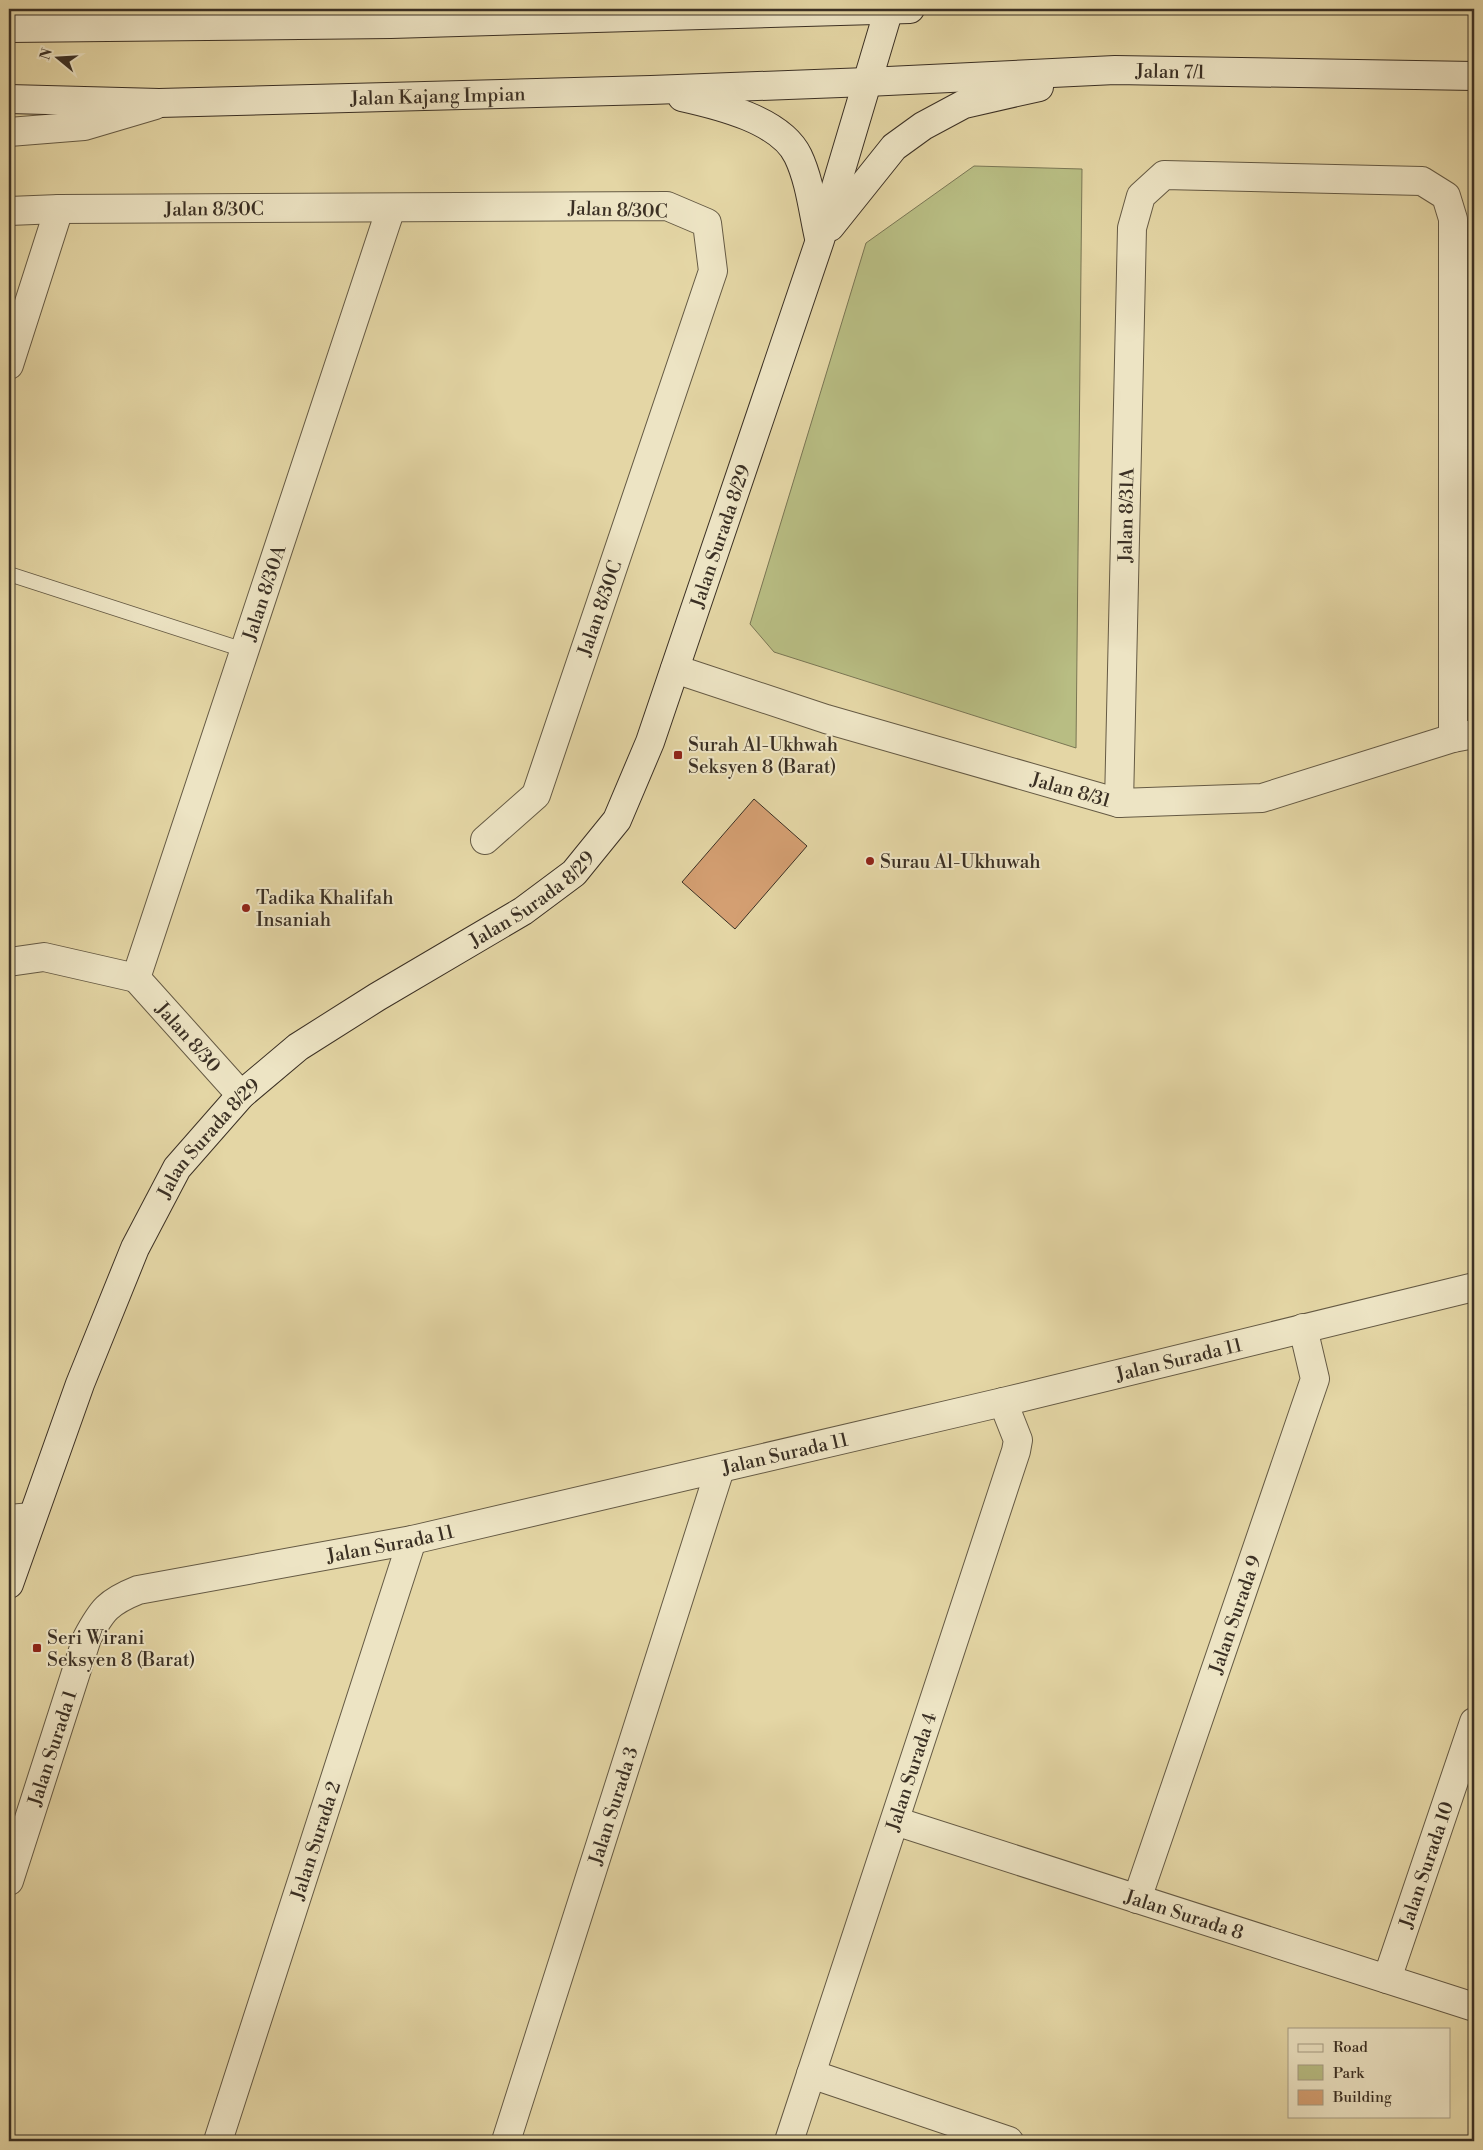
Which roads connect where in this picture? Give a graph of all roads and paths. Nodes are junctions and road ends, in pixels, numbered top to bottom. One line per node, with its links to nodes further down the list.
1 (702, 9): 3 (street)
2 (896, 9): 3 (street); 7 (street, Jalan Surada 8/29)
3 (659, 17): 4 (street)
4 (9, 28)
5 (1115, 70): 6 (street, Jalan 7/1); 7 (street, Jalan 7/1); 15 (street)
6 (1474, 76)
7 (867, 82): 8 (street, Jalan Kajang Impian); 15 (street, Jalan Surada 8/29)
8 (651, 90): 10 (street, Jalan Kajang Impian); 15 (street)
9 (9, 99): 10 (street, Jalan Kajang Impian)
10 (159, 103): 11 (street)
11 (9, 132)
12 (391, 208): 13 (street, Jalan 8/30C); 18 (street, Jalan 8/30A); 22 (street, Jalan 8/30C)
13 (59, 209): 14 (street, Jalan 8/30C); 16 (street)
14 (9, 211)
15 (820, 240): 19 (street, Jalan Surada 8/29)
16 (9, 366)
17 (9, 574): 18 (lane)
18 (244, 650): 24 (street, Jalan 8/30A)
19 (675, 669): 21 (street, Jalan 8/31); 25 (street, Jalan Surada 8/29)
20 (1464, 736): 21 (street, Jalan 8/31); 21 (street, Jalan 8/31A)
21 (1119, 803)
22 (485, 840)
23 (9, 962): 24 (street)
24 (136, 978): 25 (street, Jalan 8/30)
25 (241, 1095): 30 (street, Jalan Surada 8/29)
26 (1474, 1287): 27 (street, Jalan Surada 11)
27 (1303, 1328): 28 (street, Jalan Surada 11); 37 (street, Jalan Surada 9)
28 (1003, 1402): 29 (street, Jalan Surada 11); 35 (street, Jalan Surada 4)
29 (720, 1468): 31 (street, Jalan Surada 11); 42 (street, Jalan Surada 3)
30 (20, 1518): 32 (street, Jalan Surada 8/29)
31 (412, 1540): 33 (street, Jalan Surada 11); 41 (street, Jalan Surada 2)
32 (9, 1584)
33 (99, 1616): 36 (street, Jalan Surada 1)
34 (1474, 1722): 38 (street, Jalan Surada 10)
35 (895, 1821): 37 (street, Jalan Surada 8); 40 (street, Jalan Surada 4)
36 (9, 1881)
37 (1137, 1899): 38 (street, Jalan Surada 8)
38 (1387, 1979): 39 (street, Jalan Surada 8)
39 (1474, 2007)
40 (811, 2074): 43 (street, Jalan Surada 4); 44 (street)
41 (218, 2141)
42 (506, 2141)
43 (789, 2141)
44 (1009, 2141)

